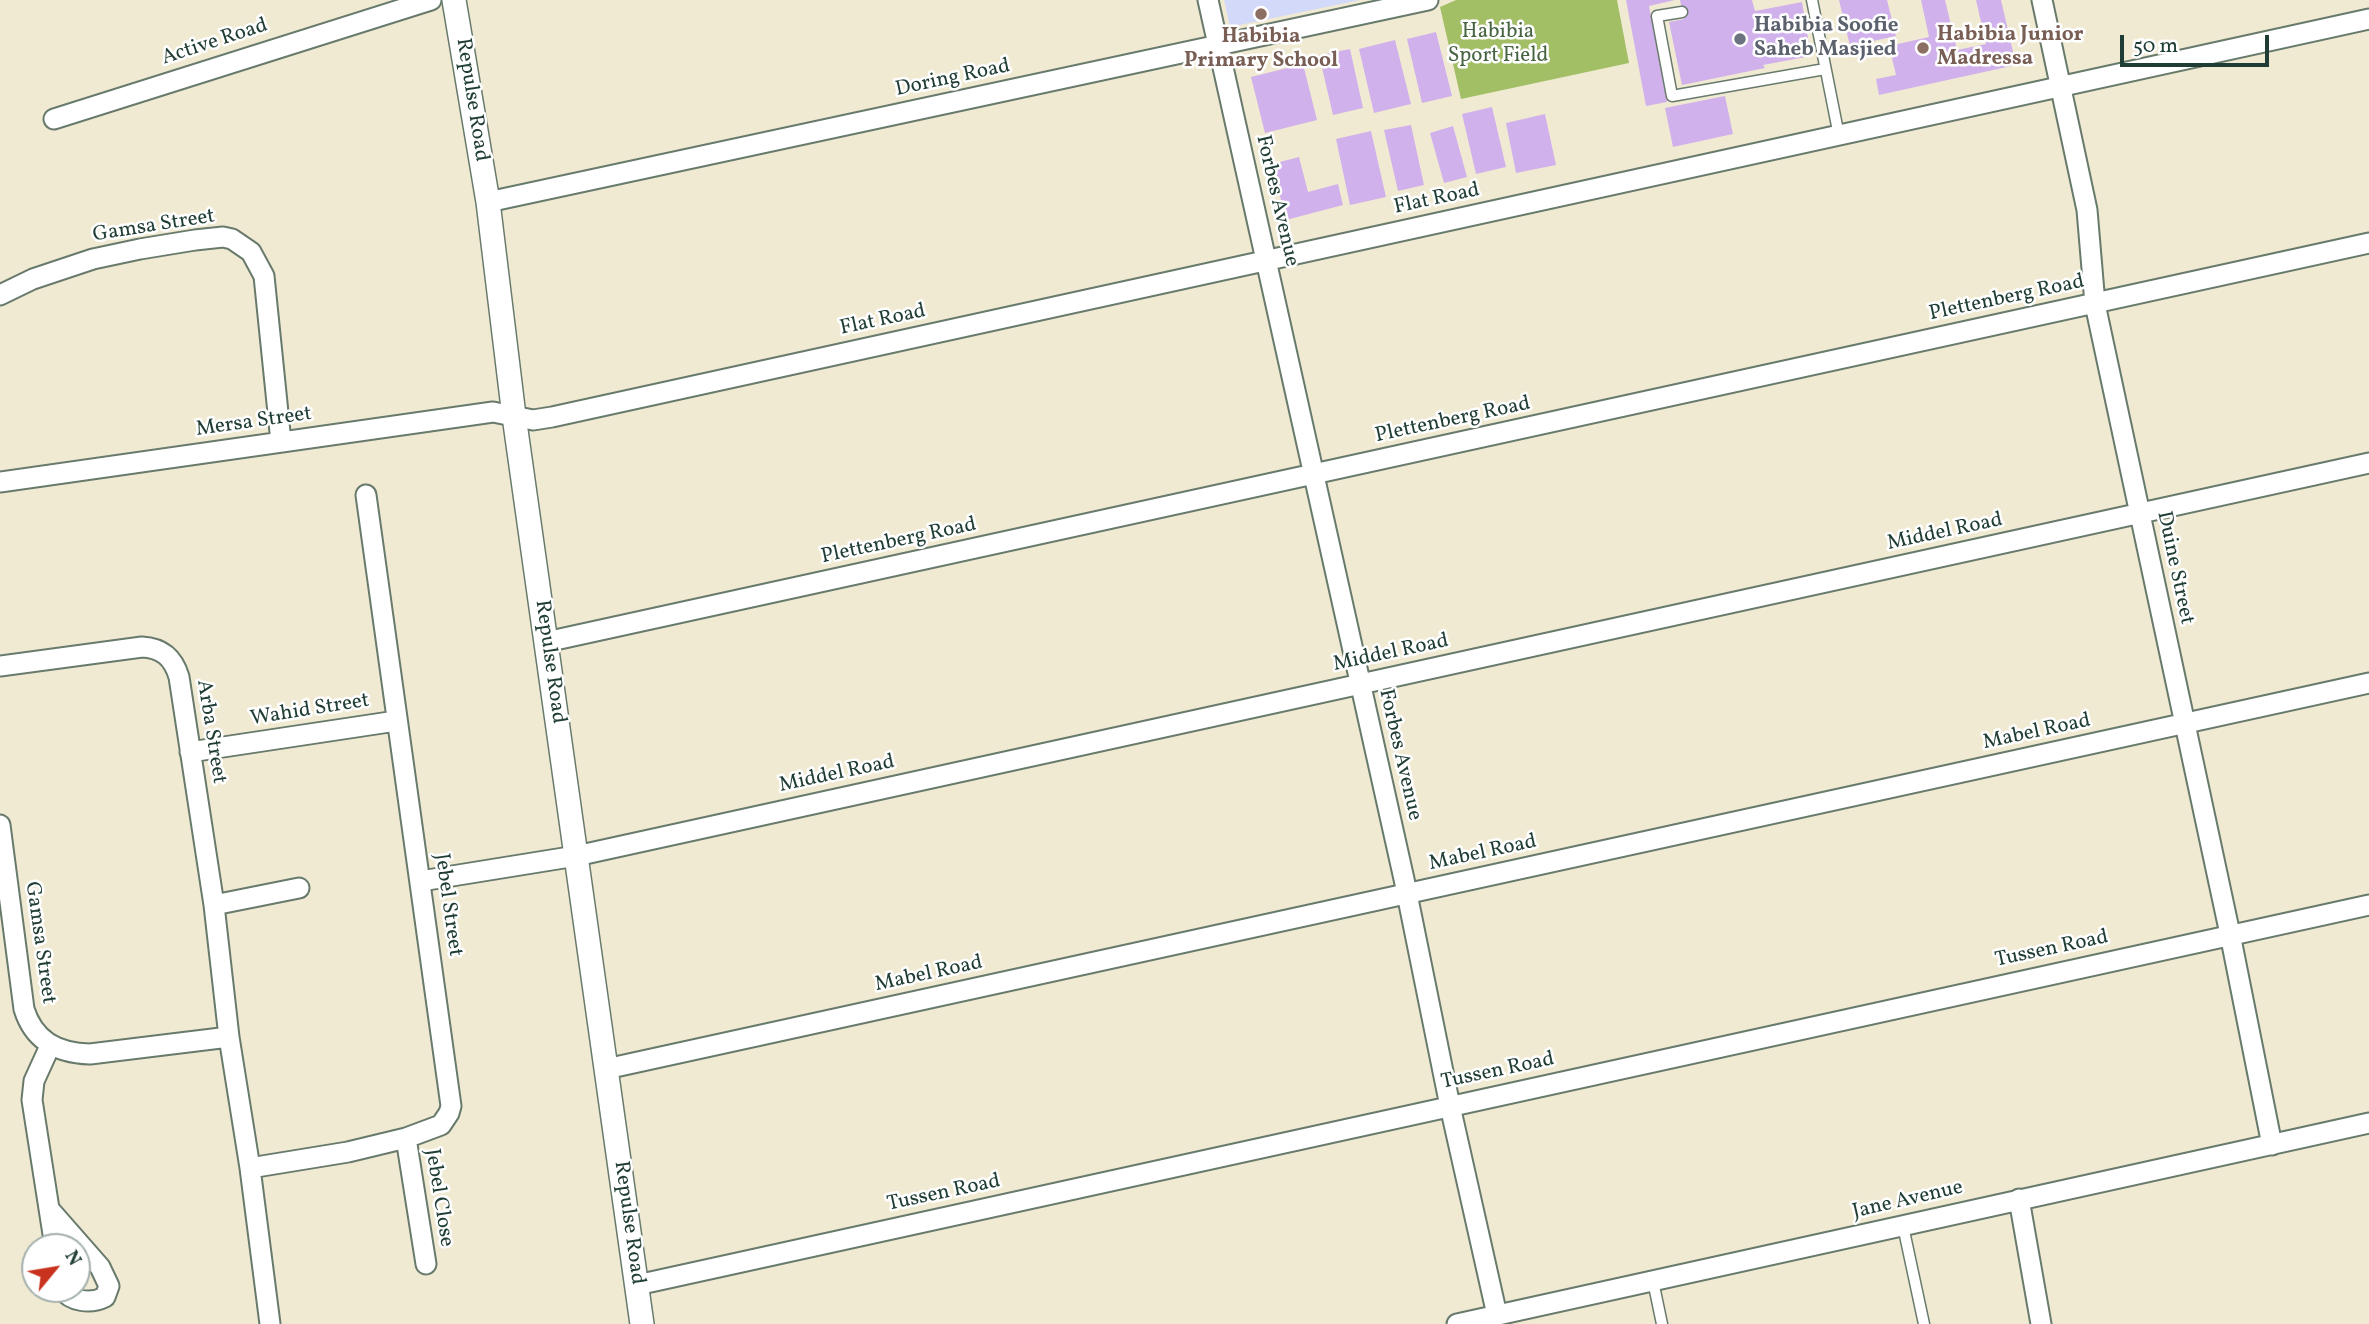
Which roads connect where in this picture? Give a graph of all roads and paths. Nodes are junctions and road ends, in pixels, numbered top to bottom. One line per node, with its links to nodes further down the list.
1 (431, 0): 12 (street, Active Road)
2 (454, 0): 14 (street, Repulse Road)
3 (1208, 0): 9 (street, Forbes Avenue)
4 (1428, 0): 9 (street, Doring Road)
5 (1812, 0): 10 (lane)
6 (2042, 0): 11 (street, Duine Street)
7 (1682, 12): 10 (lane)
8 (2369, 19): 11 (street, Flat Road)
9 (1218, 46): 14 (street, Doring Road); 16 (street, Forbes Avenue)
10 (1825, 69): 13 (lane)
11 (2060, 87): 13 (street, Flat Road); 18 (street, Duine Street)
12 (54, 119)
13 (1839, 135): 16 (street, Flat Road)
14 (488, 202): 19 (street, Repulse Road)
15 (2369, 243): 18 (street, Plettenberg Road)
16 (1266, 261): 19 (street, Flat Road); 22 (street, Forbes Avenue)
17 (0, 295): 20 (street, Gamsa Street)
18 (2095, 303): 22 (street, Plettenberg Road); 25 (street, Duine Street)
19 (514, 416): 20 (street, Mersa Street); 26 (street, Repulse Road)
20 (281, 442): 23 (street, Mersa Street)
21 (2369, 463): 25 (street, Middel Road)
22 (1314, 475): 26 (street, Plettenberg Road); 29 (street, Forbes Avenue)
23 (0, 482)
24 (366, 495): 30 (street, Jebel Street)
25 (2139, 514): 29 (street, Middel Road); 31 (street, Duine Street)
26 (546, 642): 34 (street, Repulse Road)
27 (0, 666): 32 (street, Arba Street)
28 (2369, 683): 31 (street, Mabel Road)
29 (1360, 684): 34 (street, Middel Road); 37 (street, Forbes Avenue)
30 (396, 721): 32 (street, Wahid Street); 35 (street, Jebel Street)
31 (2185, 724): 37 (street, Mabel Road); 40 (street, Duine Street)
32 (190, 752): 38 (street, Arba Street)
33 (0, 825): 42 (street, Gamsa Street)
34 (576, 856): 35 (street, Middel Road); 43 (street, Repulse Road)
35 (421, 881): 46 (street, Jebel Street)
36 (299, 888): 38 (street)
37 (1407, 894): 43 (street, Mabel Road); 44 (street, Forbes Avenue)
38 (214, 905): 41 (street, Arba Street)
39 (2369, 905): 40 (street, Tussen Road)
40 (2230, 934): 44 (street, Tussen Road); 47 (street, Duine Street)
41 (229, 1037): 42 (street); 48 (street, Arba Street)
42 (50, 1046): 50 (street)
43 (606, 1069): 57 (street, Repulse Road)
44 (1450, 1106): 57 (street, Tussen Road); 59 (street, Forbes Avenue)
45 (2369, 1123): 47 (street, Jane Avenue)
46 (406, 1138): 48 (street, Jebel Street); 55 (street, Jebel Close)
47 (2272, 1145): 49 (street, Jane Avenue)
48 (250, 1168): 60 (street, Arba Street)
49 (2019, 1199): 51 (street, Jane Avenue); 65 (street)
50 (50, 1210): 52 (street); 53 (street)
51 (1903, 1226): 56 (street, Jane Avenue); 64 (lane)
52 (53, 1233)
53 (70, 1233)
54 (91, 1257): 58 (street)
55 (426, 1264)
56 (1653, 1281): 59 (street, Jane Avenue); 63 (lane)
57 (637, 1284): 61 (street, Repulse Road)
58 (91, 1300)
59 (1497, 1315): 62 (street, Jane Avenue)
60 (270, 1324)
61 (642, 1324)
62 (1457, 1324)
63 (1662, 1324)
64 (1924, 1324)
65 (2041, 1324)

